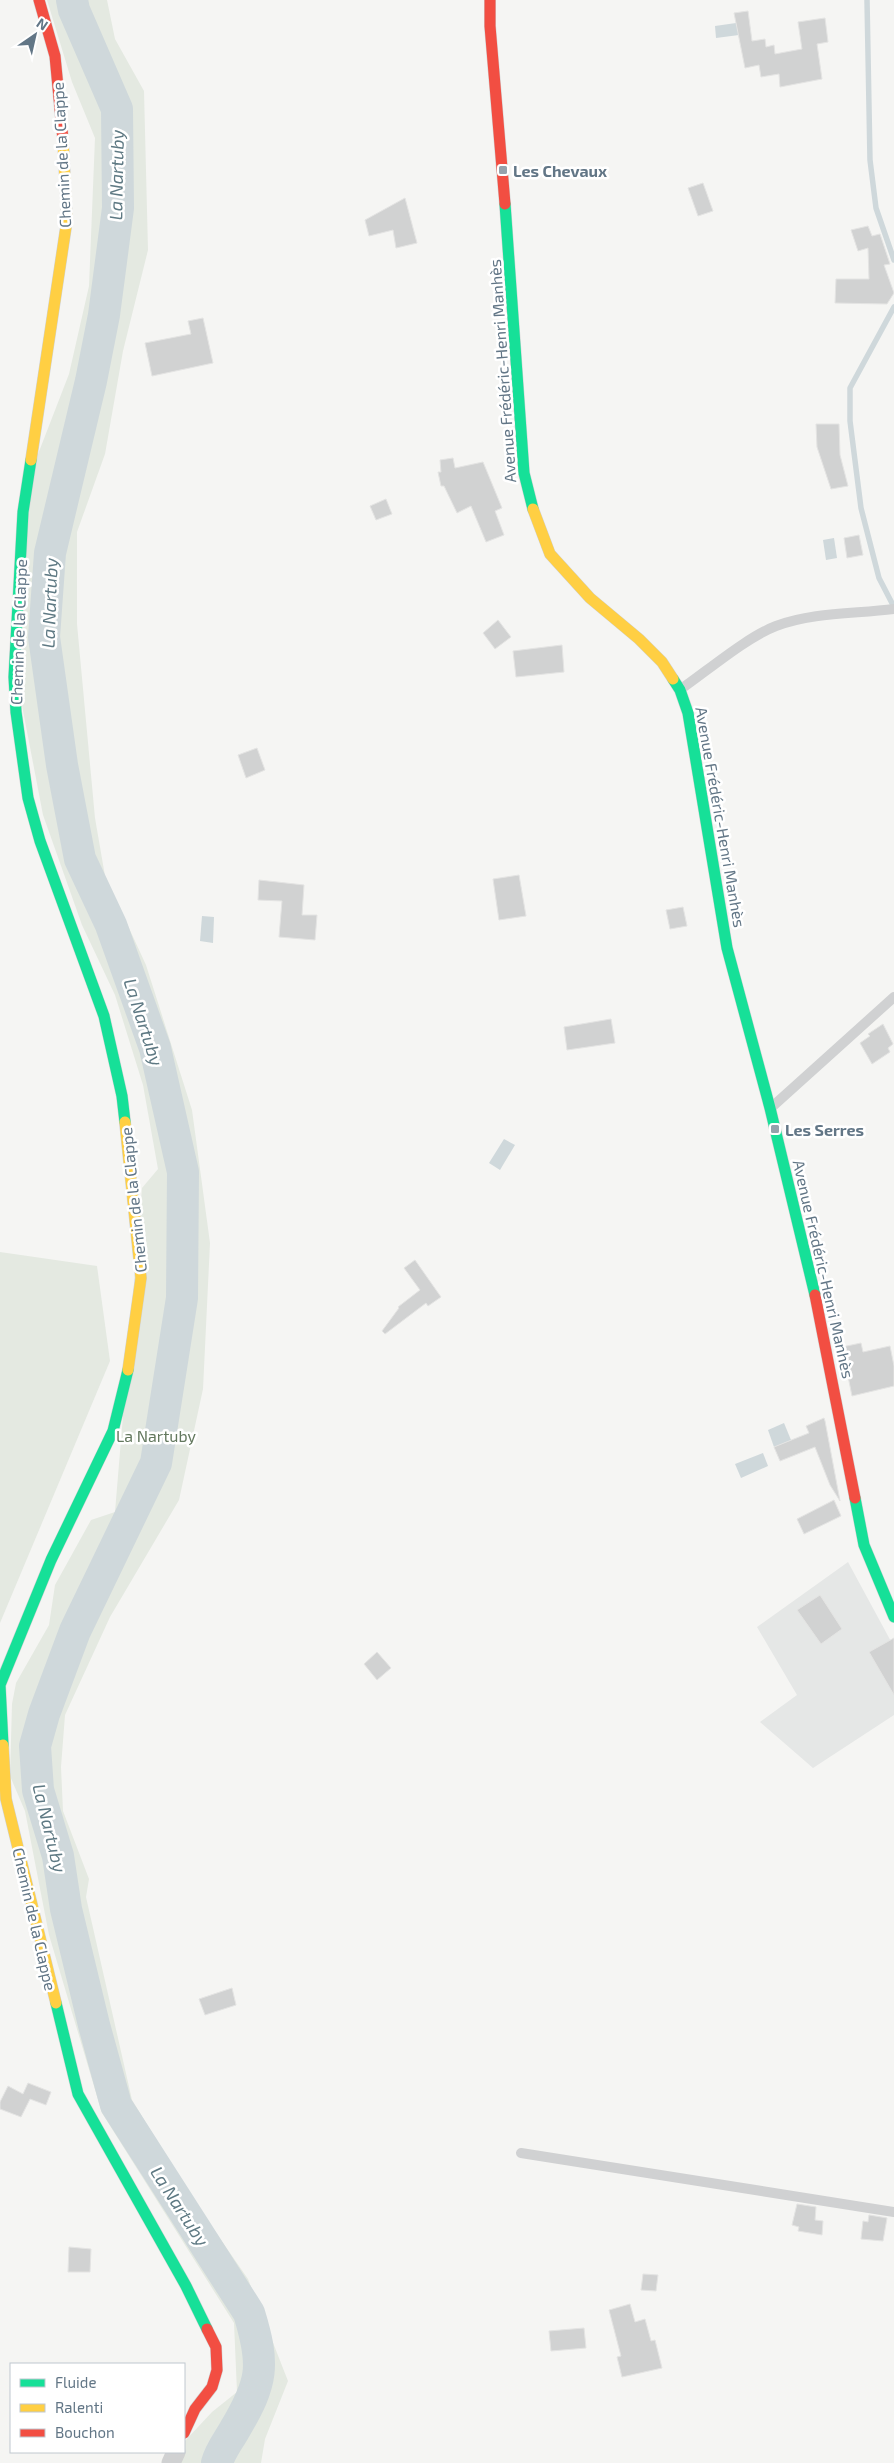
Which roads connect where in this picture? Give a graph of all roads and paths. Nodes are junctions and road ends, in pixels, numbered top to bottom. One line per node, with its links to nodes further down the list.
1 (39, 0): 10 (street, Chemin de la Clappe)
2 (490, 0): 4 (street, Avenue Frédéric-Henri Manhès)
3 (894, 609): 4 (lane)
4 (680, 690): 6 (street, Avenue Frédéric-Henri Manhès)
5 (894, 997): 6 (lane)
6 (770, 1108): 7 (street, Avenue Frédéric-Henri Manhès)
7 (894, 1617)
8 (521, 2154): 9 (lane)
9 (894, 2212)
10 (185, 2431)

